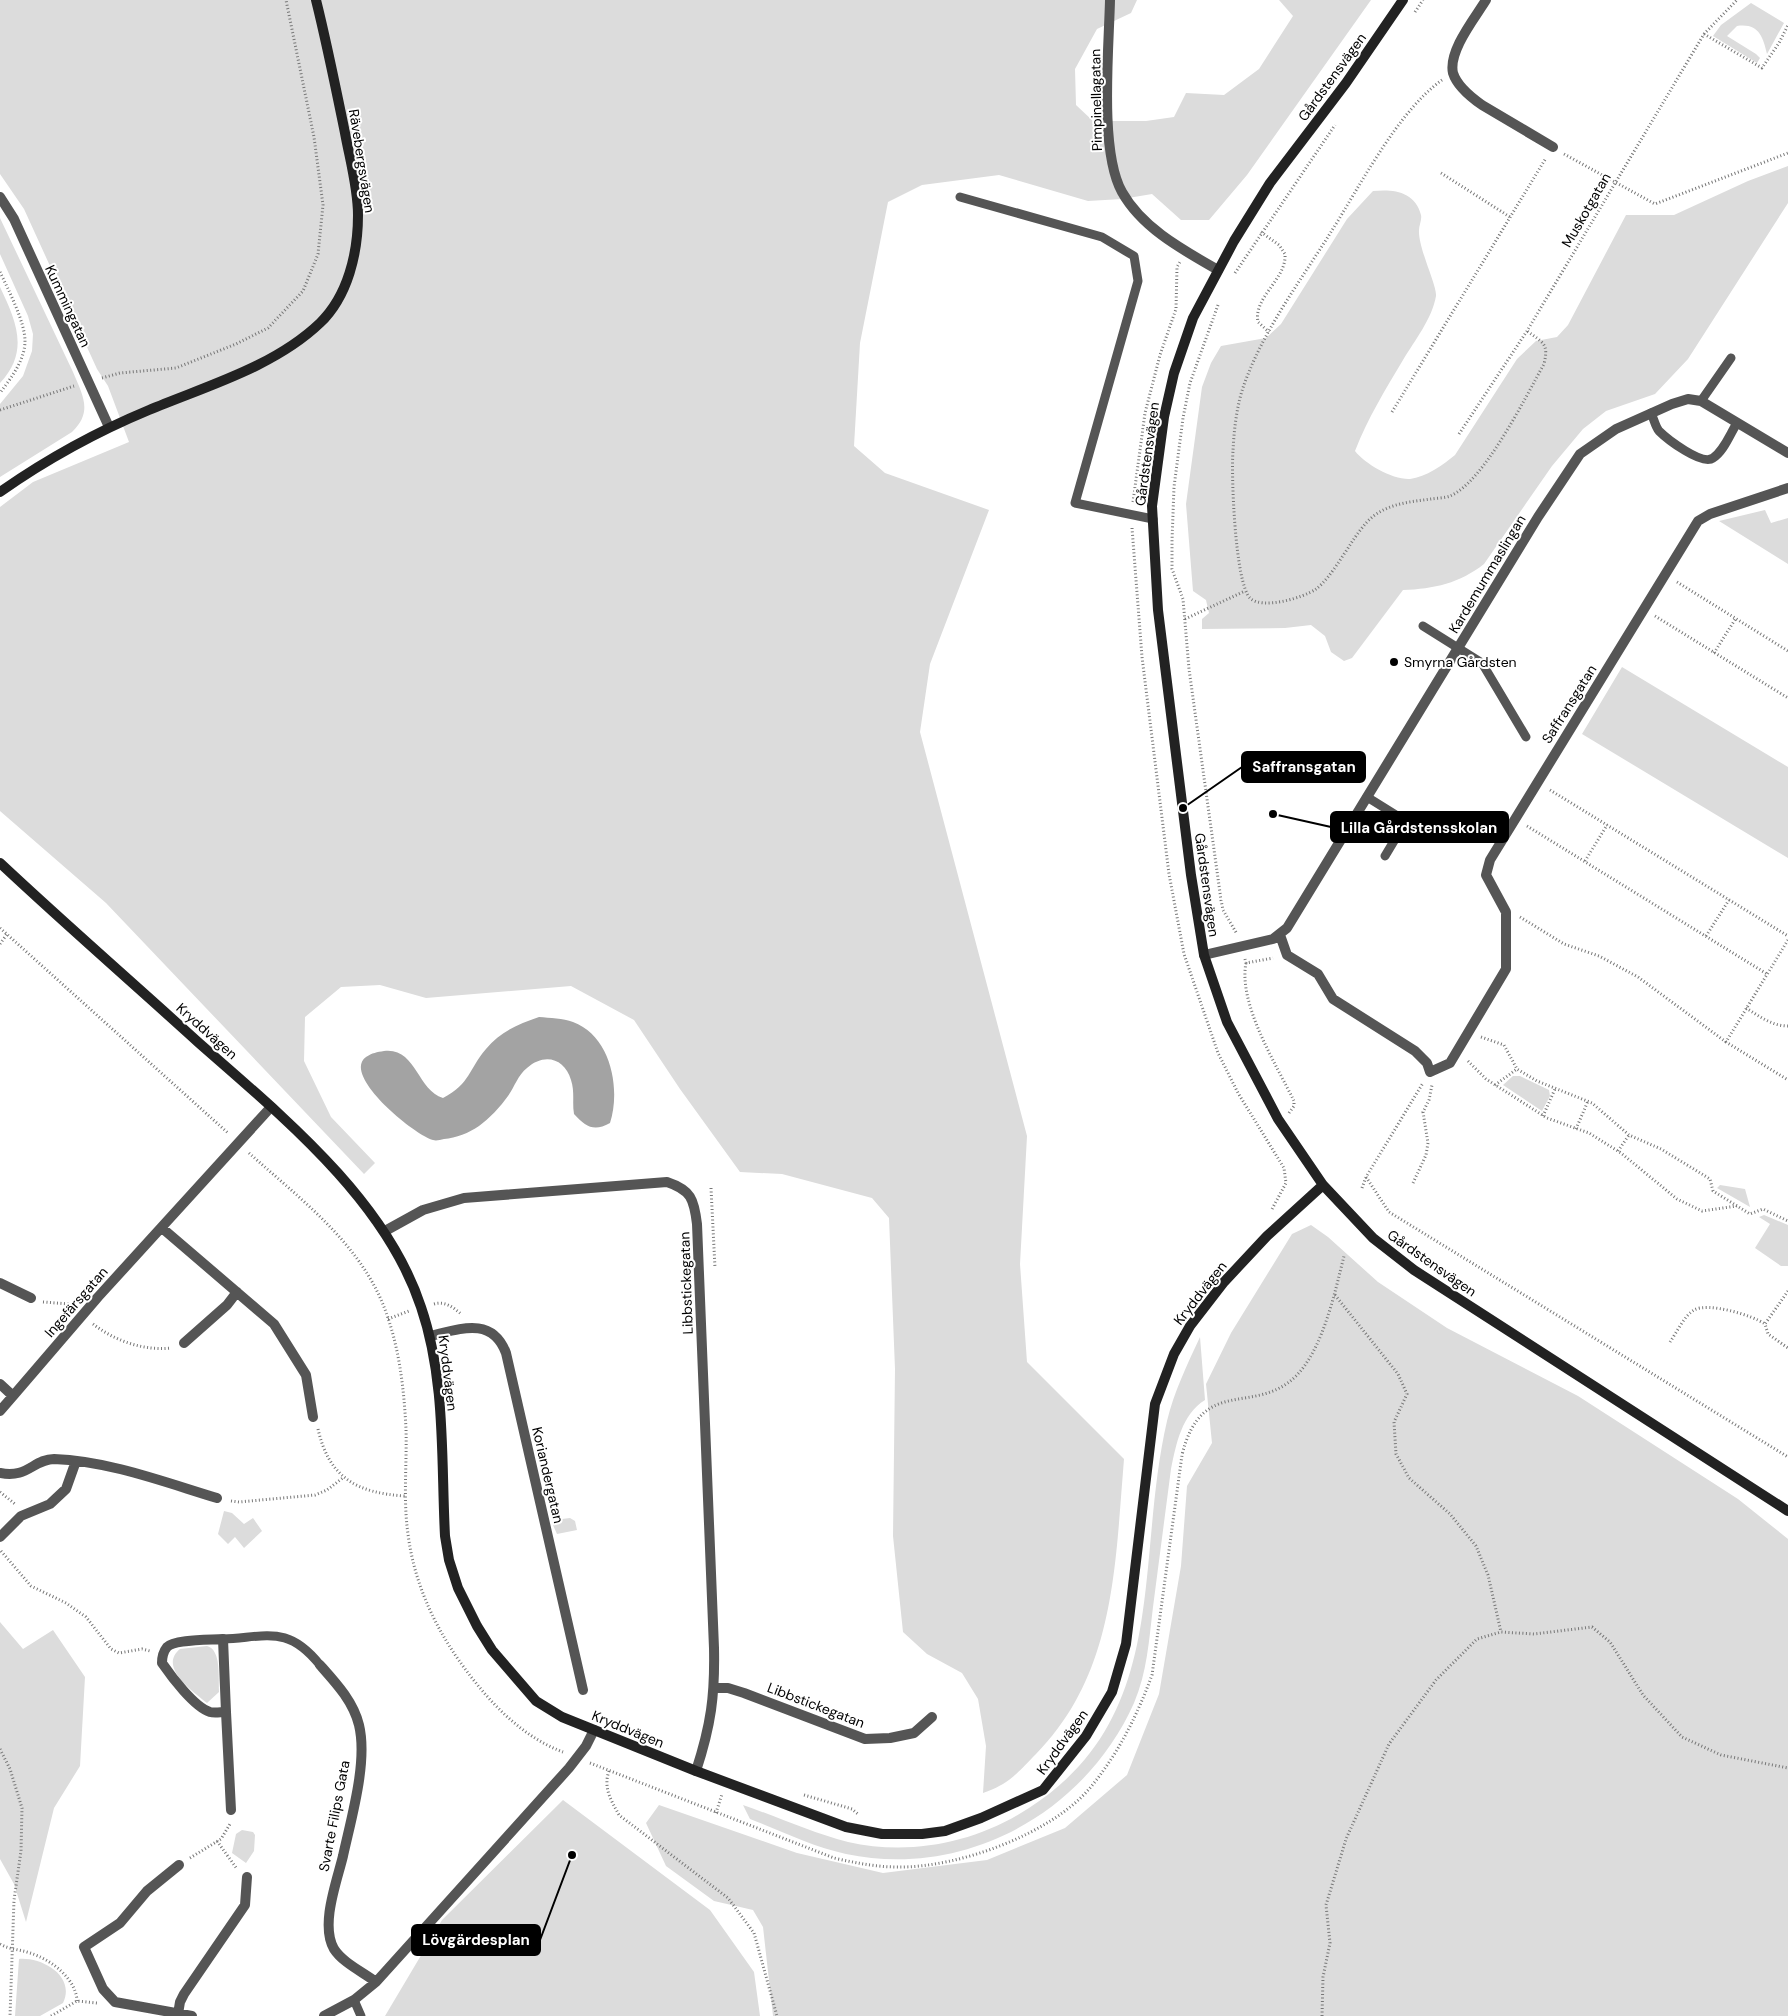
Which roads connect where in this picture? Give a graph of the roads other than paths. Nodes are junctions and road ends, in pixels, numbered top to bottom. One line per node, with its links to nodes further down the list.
1 (316, 0): 13 (street, Rävebergsvägen)
2 (1110, 0): 8 (street, Pimpinellagatan)
3 (1403, 0): 8 (street, Gårdstensvägen)
4 (1486, 0): 5 (street)
5 (1553, 147)
6 (0, 197): 13 (street, Kummingatan)
7 (960, 197): 17 (lane)
8 (1218, 270): 17 (street, Gårdstensvägen)
9 (1731, 358): 10 (lane)
10 (1701, 401): 11 (street, Kardemummaslingan); 12 (street)
11 (1651, 413): 12 (lane); 19 (street, Kardemummaslingan)
12 (1737, 423): 14 (street)
13 (109, 427): 16 (street, Rävebergsvägen)
14 (1788, 453)
15 (1788, 488): 26 (street, Saffransgatan)
16 (0, 492)
17 (1153, 519): 27 (street, Gårdstensvägen)
18 (1423, 626): 19 (lane)
19 (1458, 648): 20 (lane); 21 (street, Kardemummaslingan)
20 (1526, 737)
21 (1367, 797): 22 (lane); 26 (street, Kardemummaslingan)
22 (1406, 821): 23 (lane); 24 (lane)
23 (1452, 832)
24 (1385, 856)
25 (0, 863): 28 (street, Kryddvägen)
26 (1280, 935): 27 (street)
27 (1204, 955): 29 (street, Gårdstensvägen)
28 (271, 1107): 30 (street, Ingefärsgatan); 31 (street, Kryddvägen)
29 (1323, 1185): 44 (street, Gårdstensvägen); 53 (street, Kryddvägen)
30 (162, 1228): 33 (street); 38 (street, Ingefärsgatan)
31 (385, 1231): 35 (street, Kryddvägen); 48 (street, Libbstickegatan)
32 (0, 1283): 34 (street)
33 (237, 1292): 36 (street); 40 (street)
34 (31, 1298)
35 (430, 1336): 49 (street, Koriandergatan); 52 (street, Kryddvägen)
36 (184, 1343)
37 (0, 1384): 38 (street)
38 (13, 1396): 39 (street, Ingefärsgatan)
39 (0, 1411)
40 (313, 1417)
41 (76, 1461): 42 (street); 43 (street); 45 (street)
42 (0, 1473)
43 (217, 1498)
44 (1788, 1511)
45 (0, 1537)
46 (223, 1639): 47 (lane, Svarte Filips Gata); 50 (street); 50 (street, Svarte Filips Gata)
47 (320, 1665): 57 (street, Svarte Filips Gata)
48 (715, 1688): 51 (street, Libbstickegatan); 53 (street, Libbstickegatan)
49 (583, 1690)
50 (226, 1712): 54 (street)
51 (932, 1718)
52 (594, 1730): 53 (street, Kryddvägen); 57 (street)
53 (696, 1771)
54 (231, 1810)
55 (179, 1865): 59 (street)
56 (247, 1877): 59 (street)
57 (376, 1982): 58 (street)
58 (354, 2000): 61 (street); 62 (lane)
59 (178, 2014): 60 (street)
60 (192, 2016)
61 (324, 2016)
62 (361, 2016)

